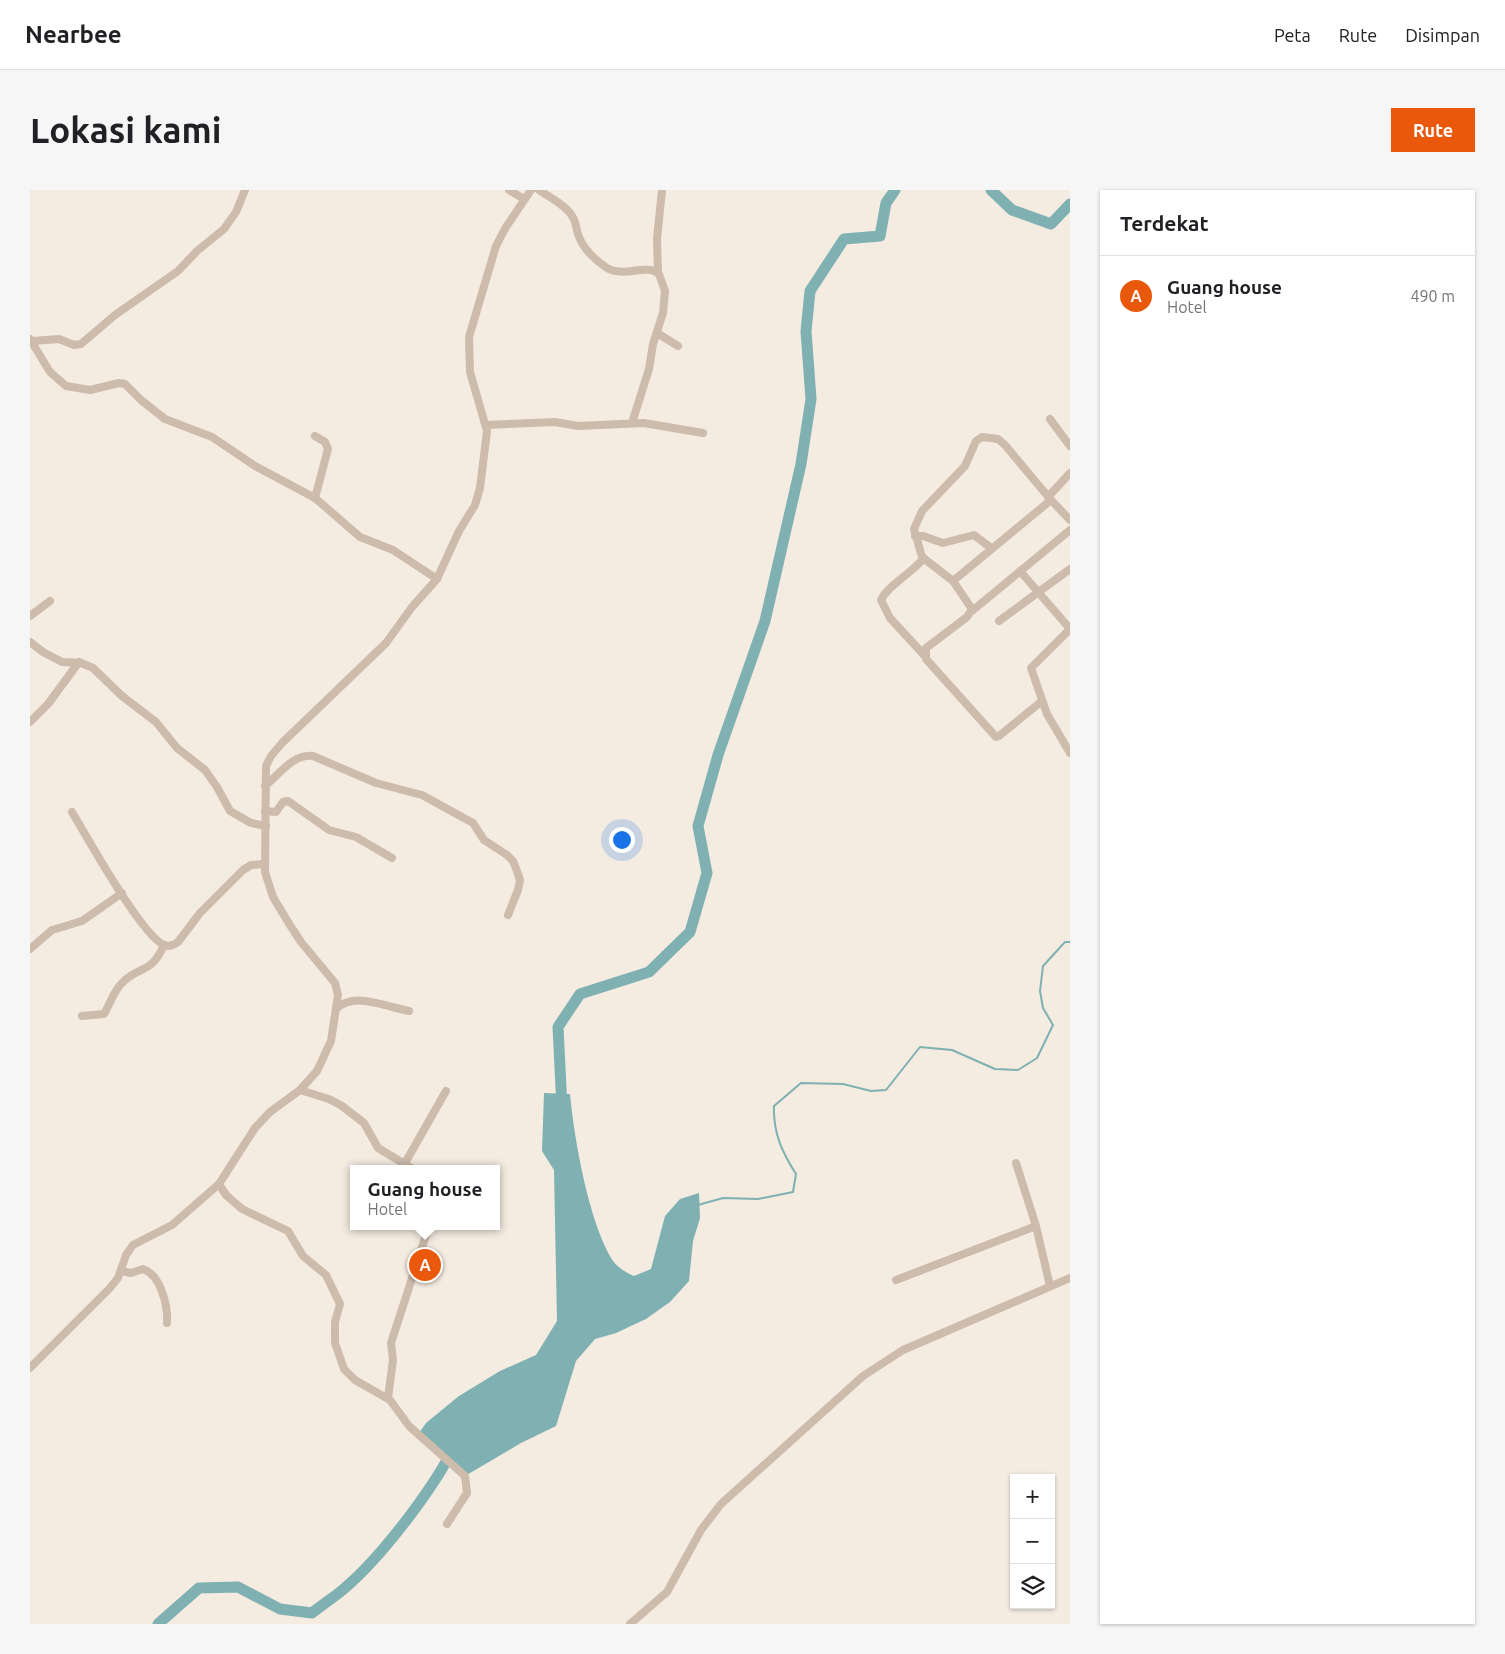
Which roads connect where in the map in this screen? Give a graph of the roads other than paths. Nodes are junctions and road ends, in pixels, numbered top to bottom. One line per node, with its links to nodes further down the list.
1 (245, 190): 9 (street)
2 (509, 190): 6 (street)
3 (530, 190): 6 (street)
4 (539, 190): 7 (street)
5 (662, 190): 7 (street)
6 (524, 199): 13 (street)
7 (658, 273): 8 (street)
8 (657, 333): 10 (street); 12 (street)
9 (31, 340): 18 (street)
10 (678, 346)
11 (1050, 419): 16 (street)
12 (632, 422): 13 (street); 14 (street)
13 (486, 425): 27 (street)
14 (703, 433)
15 (315, 436): 18 (street)
16 (1070, 446)
17 (1070, 473): 19 (street)
18 (315, 498): 27 (street)
19 (1049, 499): 20 (street); 22 (street); 23 (street)
20 (1070, 520)
21 (1070, 530): 26 (street)
22 (915, 536): 23 (street); 24 (street)
23 (991, 548): 28 (street)
24 (924, 558): 28 (street); 36 (street)
25 (1070, 569): 29 (street)
26 (1020, 571): 29 (street); 31 (street)
27 (437, 579): 41 (street)
28 (952, 581): 31 (street)
29 (1040, 592): 33 (street); 34 (street)
30 (50, 601): 32 (street)
31 (972, 611): 36 (street)
32 (30, 616)
33 (999, 621)
34 (1070, 629): 38 (street)
35 (30, 642): 37 (street)
36 (924, 655): 38 (street)
37 (79, 662): 39 (street); 44 (street)
38 (1042, 701): 40 (street)
39 (30, 722)
40 (1070, 753)
41 (265, 786): 42 (street); 48 (street)
42 (265, 810): 44 (street); 45 (street)
43 (72, 812): 47 (street)
44 (266, 826): 46 (street)
45 (392, 858)
46 (265, 864): 49 (street); 51 (street)
47 (122, 893): 49 (street); 50 (street)
48 (508, 915)
49 (164, 945): 53 (street)
50 (30, 949)
51 (336, 1010): 52 (street); 54 (street)
52 (409, 1012)
53 (82, 1016)
54 (300, 1090): 57 (street); 58 (street)
55 (446, 1091): 57 (street)
56 (1016, 1163): 59 (street)
57 (405, 1164)
58 (220, 1184): 61 (street); 67 (street)
59 (1036, 1226): 63 (street); 64 (street)
60 (427, 1230): 67 (street)
61 (121, 1271): 65 (street); 66 (street)
62 (1070, 1278): 64 (street)
63 (896, 1280)
64 (1050, 1286): 69 (street)
65 (167, 1323)
66 (30, 1368)
67 (388, 1398): 68 (street)
68 (447, 1524)
69 (630, 1624)

